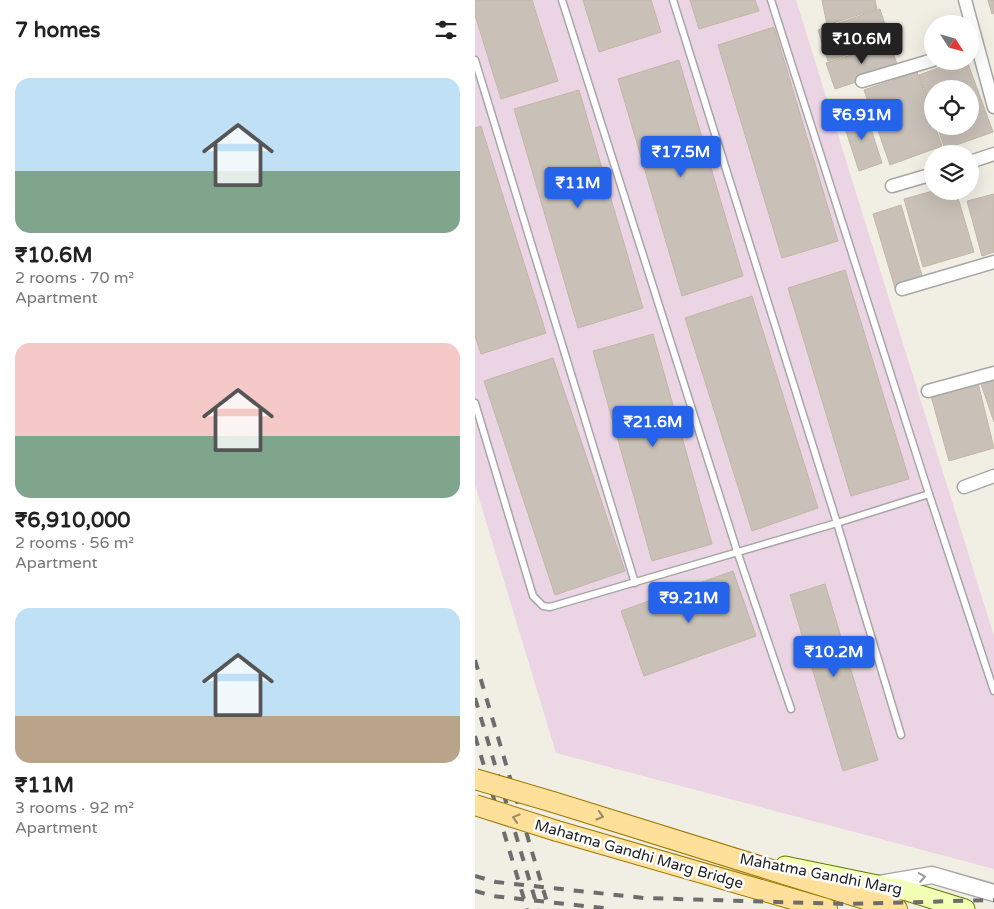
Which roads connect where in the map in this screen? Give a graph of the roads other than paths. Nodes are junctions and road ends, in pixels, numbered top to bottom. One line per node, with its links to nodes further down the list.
1 (563, 0): 24 (lane)
2 (673, 0): 23 (lane)
3 (771, 0): 22 (lane)
4 (965, 0): 5 (street)
5 (968, 15)
6 (475, 60): 25 (lane)
7 (979, 62): 10 (street)
8 (924, 63): 9 (street)
9 (862, 81)
10 (994, 107)
11 (994, 154): 12 (street)
12 (979, 159)
13 (924, 177): 14 (street)
14 (892, 186)
15 (994, 262): 16 (street)
16 (902, 289)
17 (994, 373): 18 (street)
18 (928, 391)
19 (475, 403): 25 (lane)
20 (994, 476): 21 (street)
21 (964, 487)
22 (929, 494): 23 (lane); 26 (lane)
23 (837, 523): 24 (lane); 28 (lane)
24 (737, 551): 25 (lane); 27 (lane)
25 (635, 583)
26 (994, 691)
27 (791, 709)
28 (901, 736)
29 (475, 779): 31 (main road, Mahatma Gandhi Marg Bridge, one-way to 31, bridge)
30 (475, 805): 34 (main road, Mahatma Gandhi Marg Bridge, one-way to 30, bridge)
31 (730, 855): 32 (main road, Mahatma Gandhi Marg); 36 (main road, Mahatma Gandhi Marg)
32 (874, 884): 33 (street, one-way to 33); 37 (main road, Mahatma Gandhi Marg)
33 (994, 893)
34 (810, 906): 35 (main road, Mahatma Gandhi Marg)
35 (827, 909)
36 (897, 909)
37 (965, 909)

